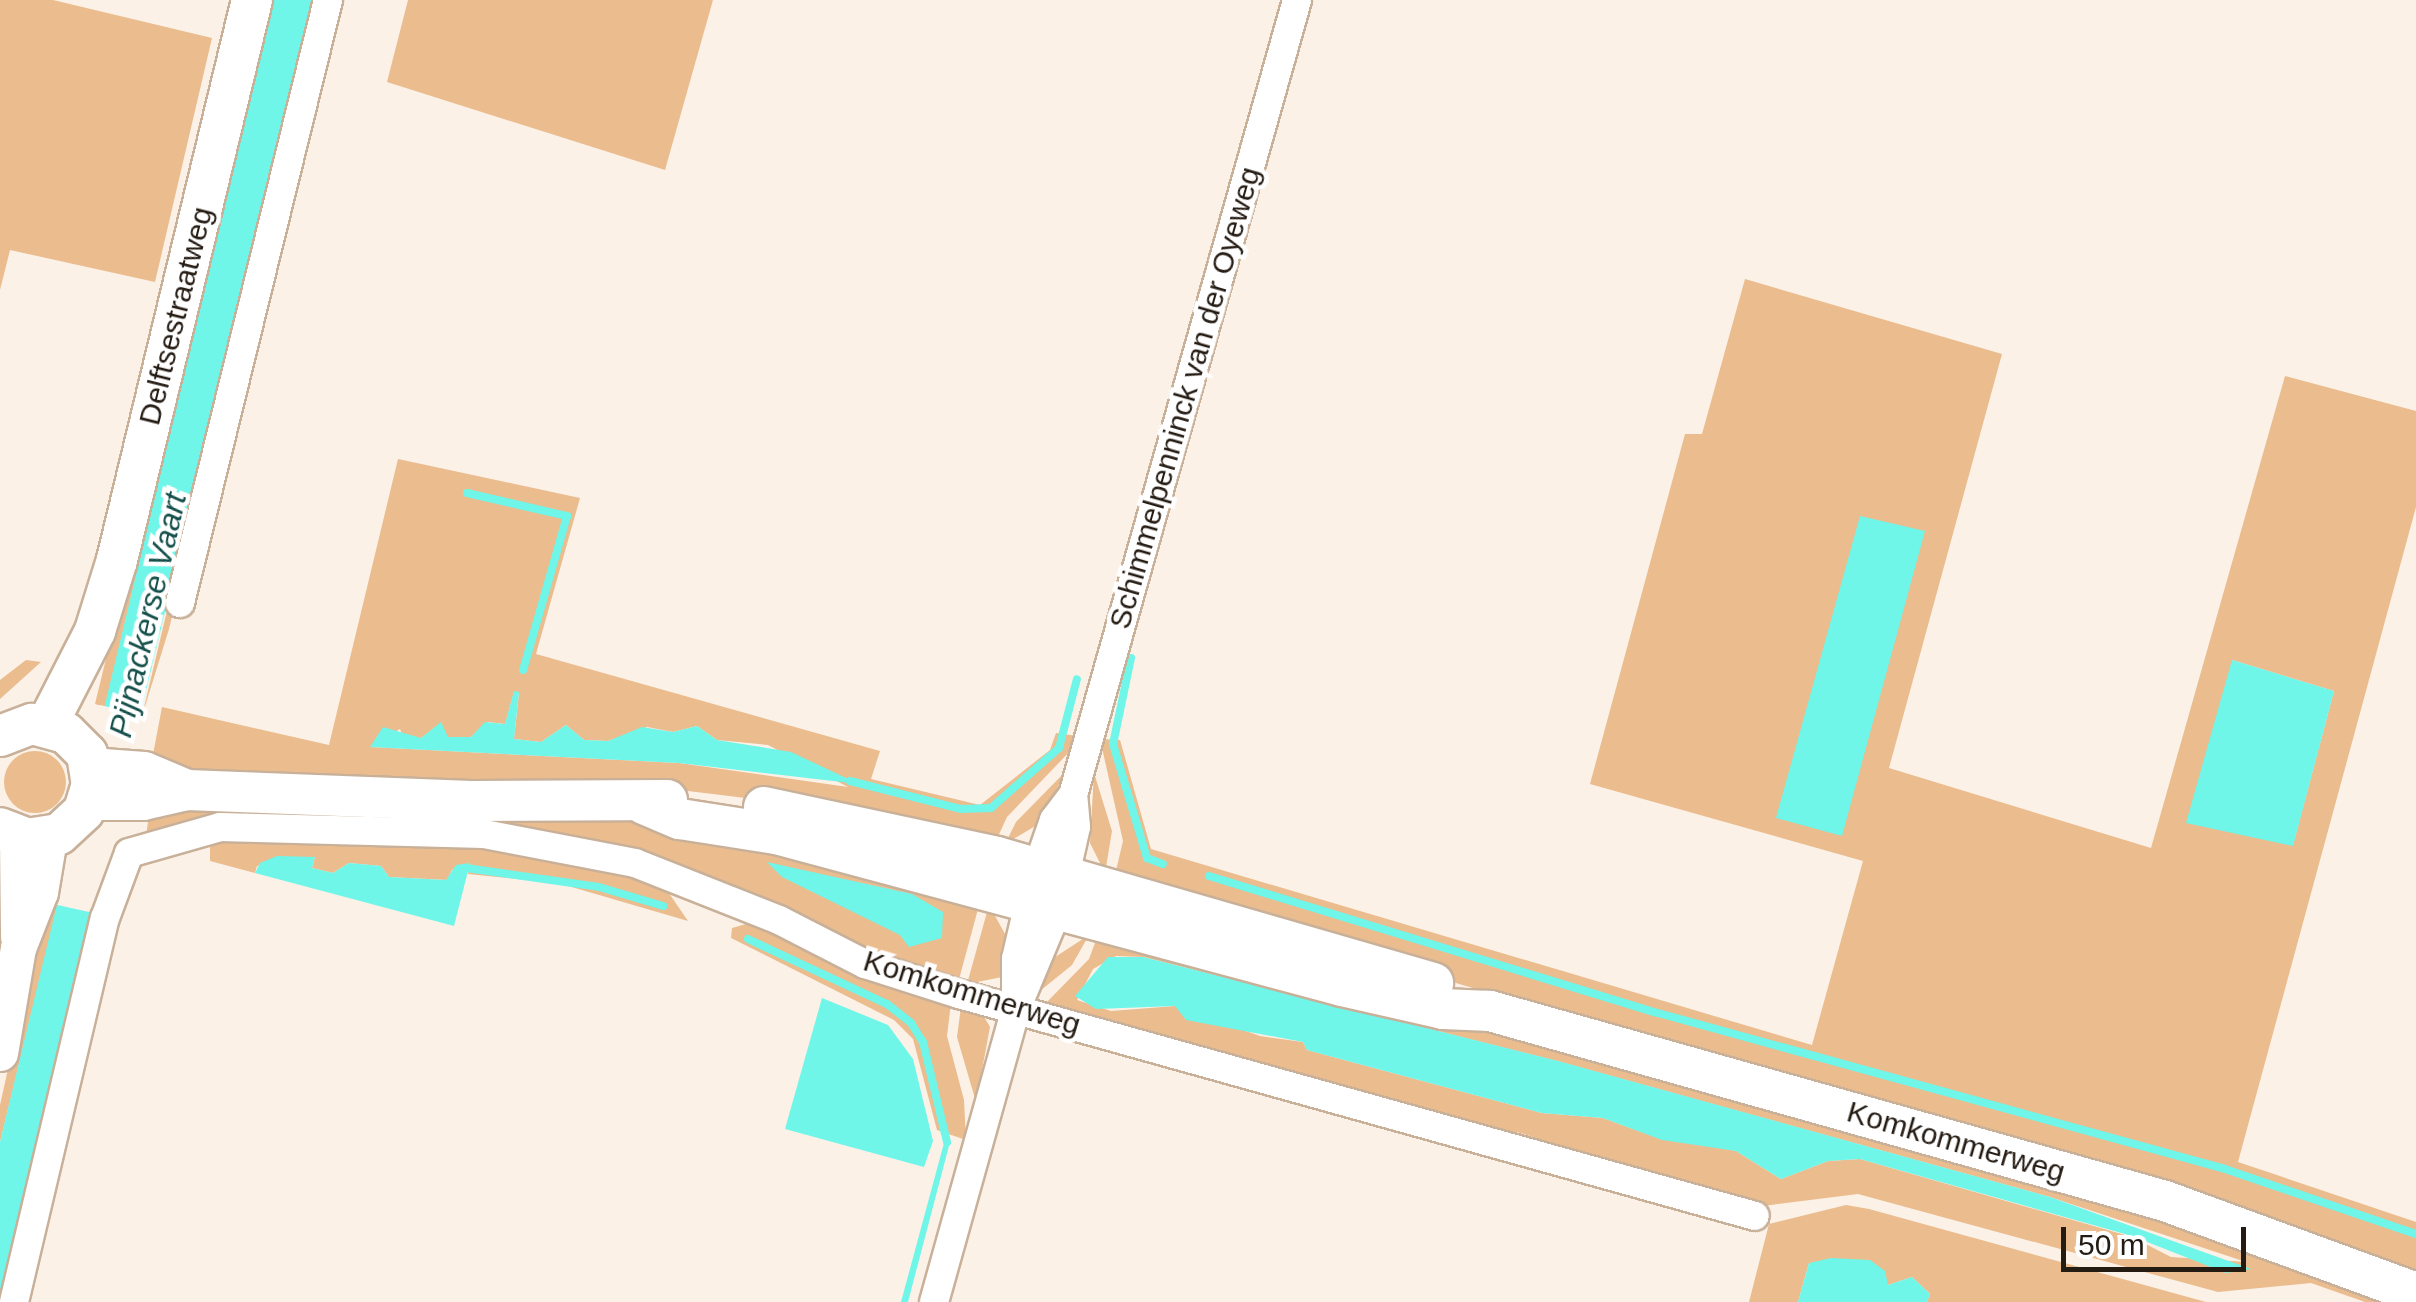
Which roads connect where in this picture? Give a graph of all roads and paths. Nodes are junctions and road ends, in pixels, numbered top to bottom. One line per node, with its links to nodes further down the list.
1 (252, 0): 6 (main road, Delftsestraatweg)
2 (328, 0): 4 (street)
3 (1297, 0): 7 (street, Schimmelpenninck van der Oyeweg)
4 (180, 603)
5 (0, 736): 6 (main road, Komkommerweg)
6 (71, 790): 7 (main road, Komkommerweg); 9 (street, Delftsestraatweg)
7 (1047, 890): 8 (street, Schimmelpenninck van der Oyeweg); 11 (main road, Komkommerweg)
8 (1016, 1009): 10 (street, Komkommerweg); 12 (street, Komkommerweg); 13 (street, Schimmelpenninck van der Oyeweg)
9 (0, 1052)
10 (1755, 1216)
11 (2416, 1292)
12 (14, 1302)
13 (934, 1302)

